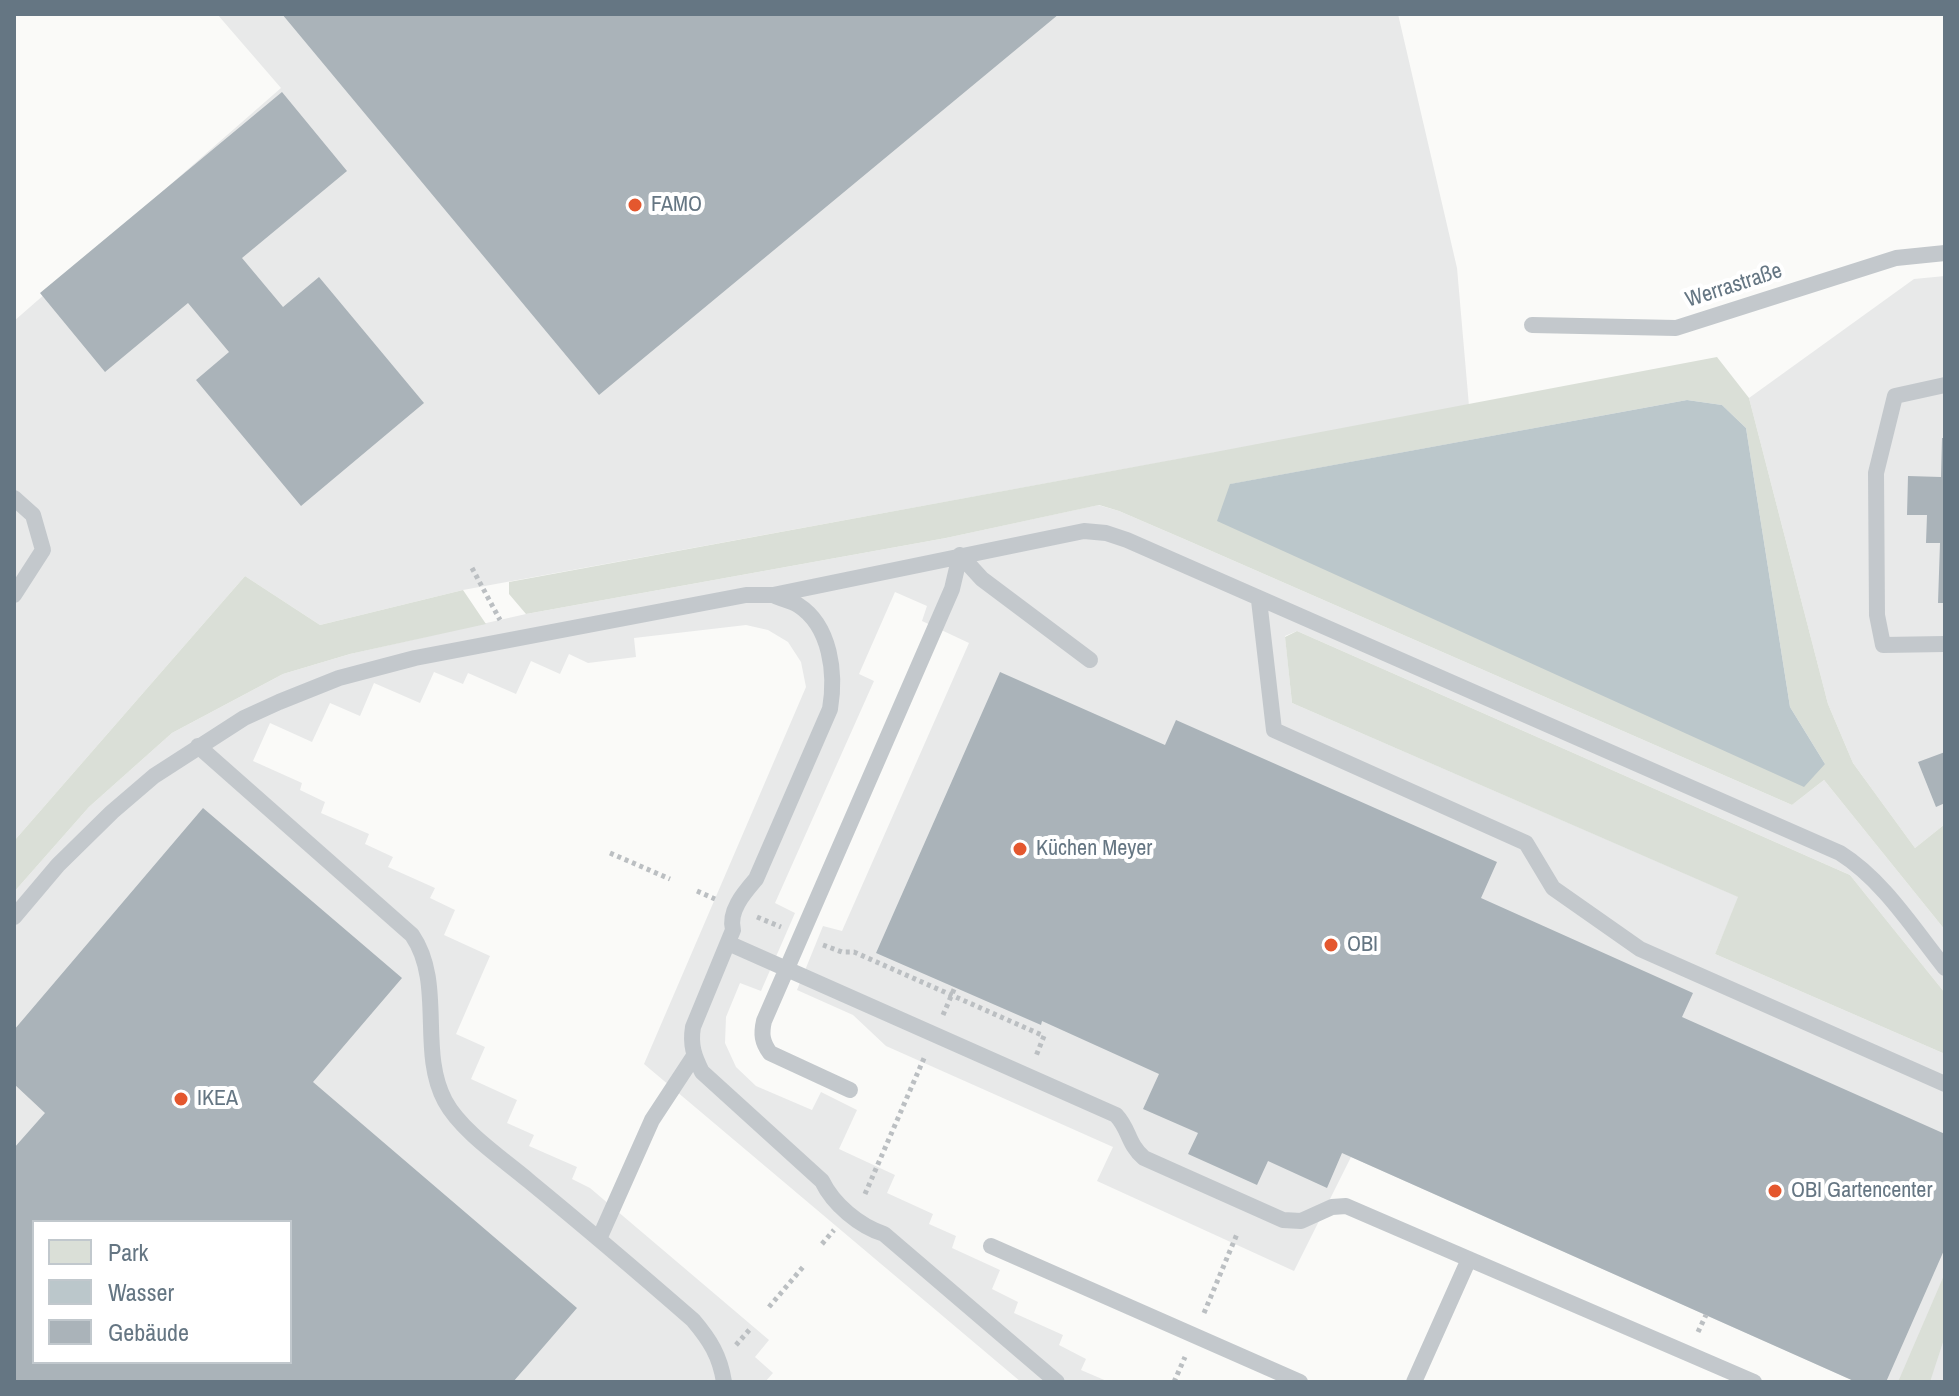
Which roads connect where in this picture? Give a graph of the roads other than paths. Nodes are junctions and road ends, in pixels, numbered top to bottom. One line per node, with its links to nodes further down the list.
1 (1945, 253): 2 (lane, Werrastraße)
2 (1532, 325)
3 (1945, 385): 9 (lane)
4 (14, 498): 6 (lane)
5 (960, 555): 7 (lane); 8 (lane); 10 (lane); 15 (lane)
6 (14, 595)
7 (773, 595): 11 (lane); 13 (lane)
8 (1259, 600): 14 (lane); 17 (lane)
9 (1945, 644)
10 (1090, 660)
11 (198, 746): 12 (lane); 19 (lane)
12 (14, 917)
13 (728, 943): 15 (lane); 16 (lane)
14 (1945, 968)
15 (787, 970): 18 (lane); 21 (lane)
16 (694, 1056): 19 (lane); 23 (lane)
17 (1945, 1084)
18 (850, 1090)
19 (599, 1239): 22 (lane)
20 (991, 1246): 24 (lane)
21 (1469, 1259): 25 (lane); 26 (lane)
22 (724, 1382)
23 (1057, 1382)
24 (1300, 1382)
25 (1414, 1382)
26 (1754, 1382)

